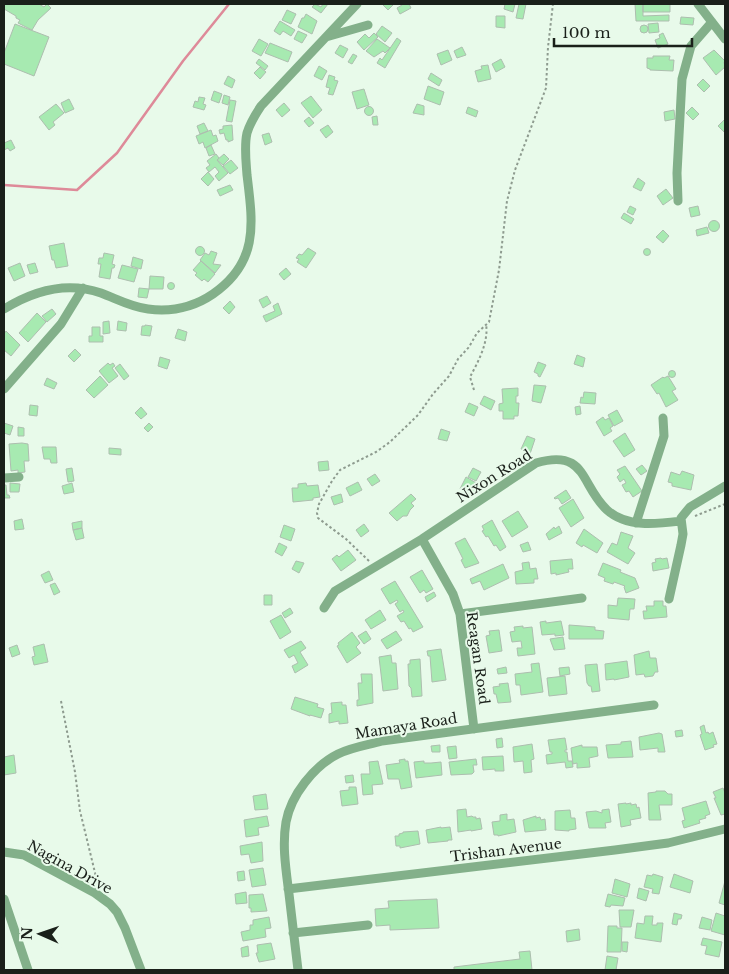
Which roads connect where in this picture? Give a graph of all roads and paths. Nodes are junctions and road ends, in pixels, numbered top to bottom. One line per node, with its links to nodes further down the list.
1 (357, 4): 6 (street)
2 (553, 4): 11 (path)
3 (698, 4): 4 (street)
4 (712, 22): 7 (street); 8 (street)
5 (368, 25): 6 (street)
6 (326, 37): 9 (street)
7 (725, 39)
8 (678, 201)
9 (83, 288): 10 (street); 12 (street)
10 (4, 309)
11 (486, 324): 13 (path); 22 (path)
12 (4, 389)
13 (474, 390)
14 (663, 418): 20 (street)
15 (19, 477): 16 (street)
16 (4, 478)
17 (725, 486): 19 (street)
18 (725, 504): 19 (path)
19 (681, 521): 20 (street, Nixon Road); 24 (street)
20 (636, 523): 21 (street, Nixon Road)
21 (422, 539): 22 (street, Nixon Road); 26 (street, Reagan Road)
22 (374, 567): 25 (street, Nixon Road)
23 (582, 598): 26 (street)
24 (668, 599)
25 (324, 608)
26 (460, 614): 29 (street, Reagan Road)
27 (61, 701): 33 (path)
28 (654, 705): 29 (street, Mamaya Road)
29 (474, 729): 32 (street, Mamaya Road)
30 (725, 829): 32 (street, Trishan Avenue)
31 (4, 852): 33 (street, Nagina Drive)
32 (288, 889): 36 (street, Mamaya Road)
33 (101, 898): 38 (street, Nagina Drive)
34 (4, 899): 37 (street)
35 (368, 925): 36 (street)
36 (293, 933): 39 (street, Mamaya Road)
37 (28, 970)
38 (141, 970)
39 (298, 970)

